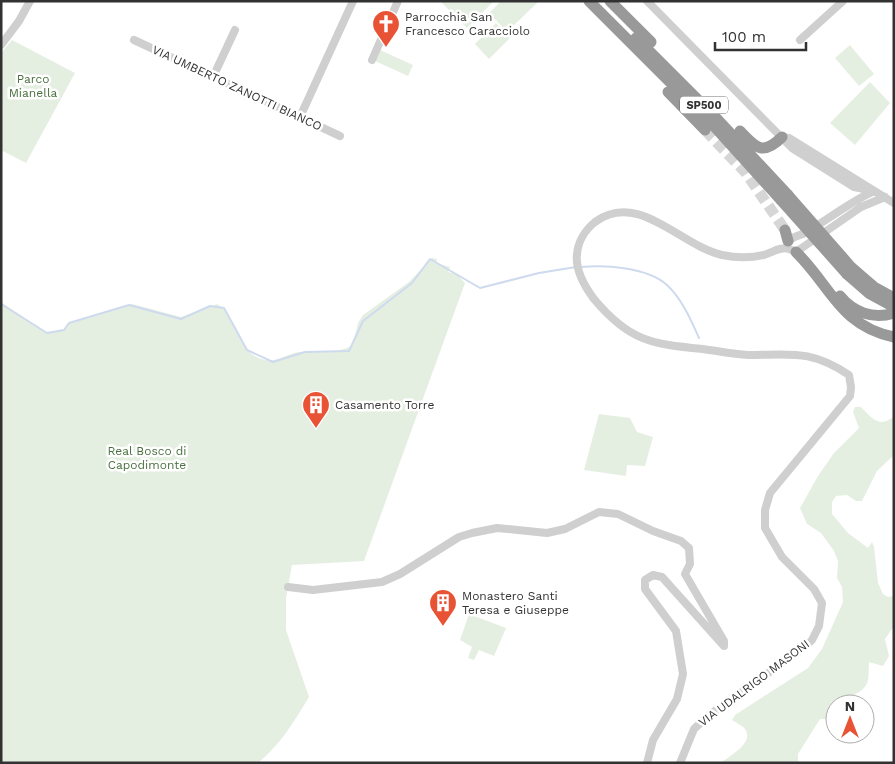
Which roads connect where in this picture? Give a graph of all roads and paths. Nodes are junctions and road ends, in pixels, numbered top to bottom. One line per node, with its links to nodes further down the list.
1 (30, 1): 13 (street)
2 (353, 1): 16 (street)
3 (398, 1): 14 (street)
4 (579, 1): 17 (highway)
5 (589, 1): 23 (highway, SP500)
6 (600, 1): 23 (highway, SP500)
7 (610, 1): 19 (highway)
8 (647, 1): 19 (street)
9 (843, 1): 12 (street)
10 (235, 30): 15 (street)
11 (134, 40): 15 (street, VIA UMBERTO ZANOTTI BIANCO)
12 (800, 40)
13 (1, 45)
14 (372, 60)
15 (213, 77): 16 (street, VIA UMBERTO ZANOTTI BIANCO)
16 (300, 117): 18 (street, VIA UMBERTO ZANOTTI BIANCO)
17 (705, 130)
18 (340, 136)
19 (782, 137): 20 (street); 21 (street)
20 (854, 187): 21 (street); 24 (street)
21 (874, 191): 22 (street); 24 (street, VIA UDALRIGO MASONI); 26 (street, VIA UDALRIGO MASONI)
22 (885, 197): 25 (street); 26 (street, VIA UDALRIGO MASONI)
23 (785, 198): 28 (highway, SP500, bridge); 29 (highway, SP500, bridge)
24 (856, 199): 27 (street, VIA UDALRIGO MASONI)
25 (894, 203)
26 (861, 207): 27 (street, VIA UDALRIGO MASONI)
27 (793, 245): 30 (highway); 31 (highway); 34 (street, VIA UDALRIGO MASONI)
28 (894, 298)
29 (894, 307)
30 (894, 313)
31 (894, 337)
32 (288, 587): 33 (street)
33 (647, 763)
34 (680, 763)

